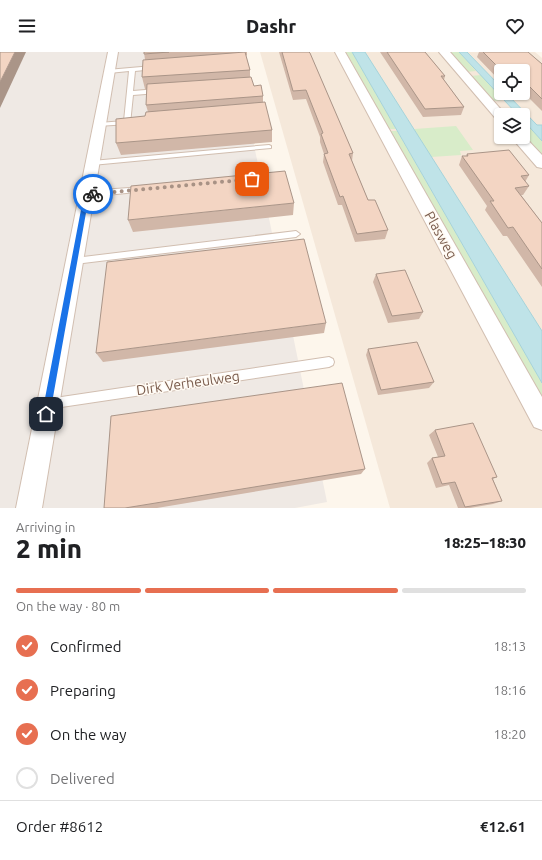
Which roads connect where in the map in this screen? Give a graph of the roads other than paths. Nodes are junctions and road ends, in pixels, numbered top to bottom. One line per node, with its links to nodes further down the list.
1 (113, 52): 6 (street)
2 (340, 52): 23 (street, Plasweg)
3 (444, 52): 9 (street)
4 (162, 67): 5 (lane)
5 (132, 70): 6 (lane); 8 (lane)
6 (109, 71): 12 (street)
7 (168, 90): 8 (lane)
8 (129, 93): 11 (lane)
9 (494, 109)
10 (134, 122): 11 (lane)
11 (126, 123): 12 (lane)
12 (99, 125): 15 (street)
13 (524, 144): 16 (street)
14 (269, 147): 15 (lane)
15 (92, 163): 18 (street)
16 (542, 164)
17 (149, 188): 18 (lane)
18 (87, 194): 20 (street)
19 (296, 234): 20 (lane)
20 (75, 260): 22 (street)
21 (329, 362): 22 (lane, Dirk Verheulweg)
22 (48, 404): 24 (street)
23 (542, 419)
24 (29, 508)

